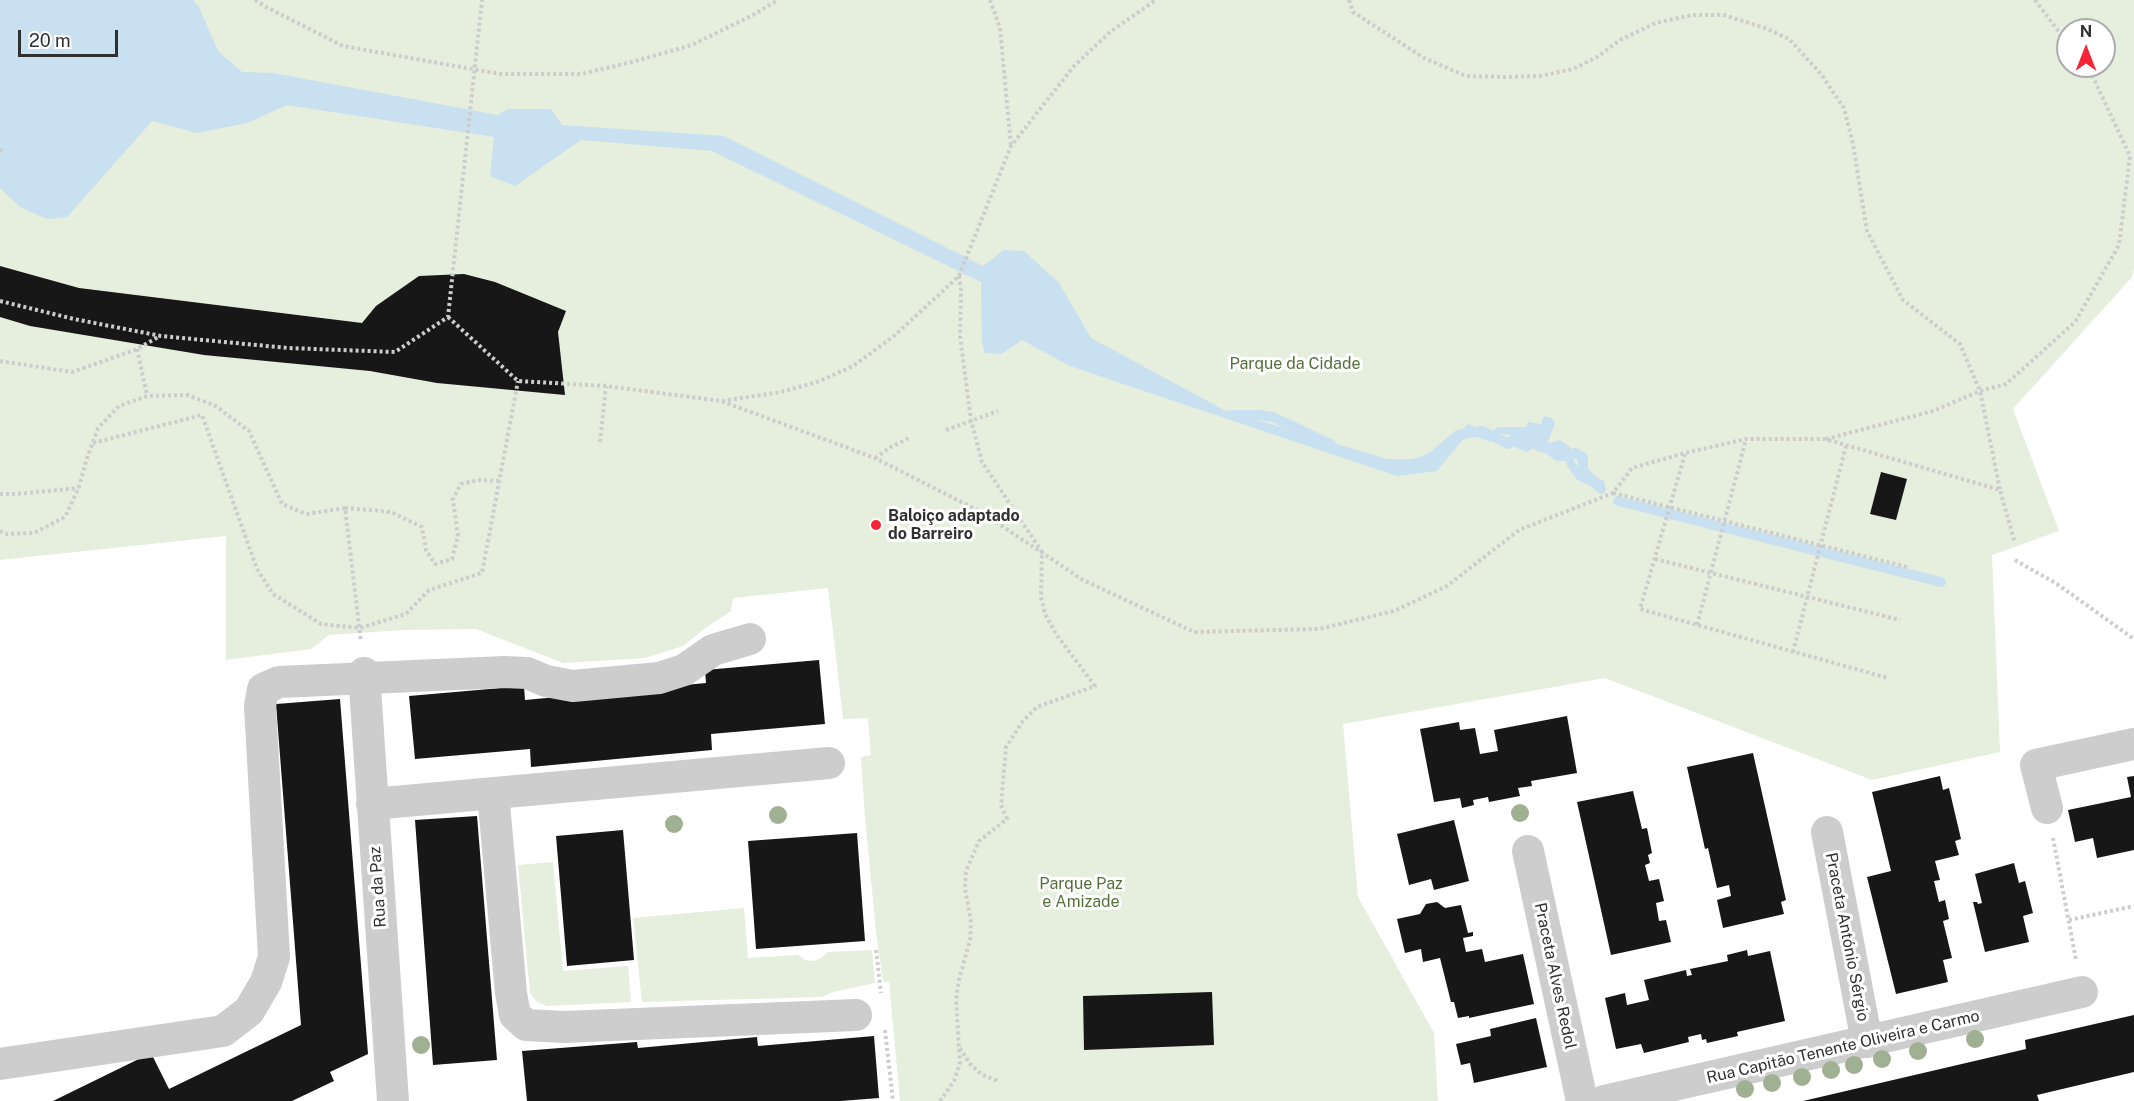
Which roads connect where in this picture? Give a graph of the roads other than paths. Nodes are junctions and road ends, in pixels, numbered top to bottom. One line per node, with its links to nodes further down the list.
1 (750, 639): 2 (street)
2 (364, 675): 6 (street, Rua da Paz); 13 (street)
3 (2134, 744): 7 (street)
4 (829, 763): 5 (street)
5 (493, 793): 6 (street); 11 (street)
6 (372, 804): 14 (street, Rua da Paz)
7 (2047, 807)
8 (1827, 832): 12 (street, Praceta António Sérgio)
9 (1528, 851): 15 (street, Praceta Alves Redol)
10 (2082, 992): 12 (street, Rua Capitão Tenente Oliveira e Carmo)
11 (856, 1015)
12 (1867, 1042): 16 (street, Rua Capitão Tenente Oliveira e Carmo)
13 (0, 1064)
14 (393, 1101)
15 (1582, 1101)
16 (1604, 1101)

